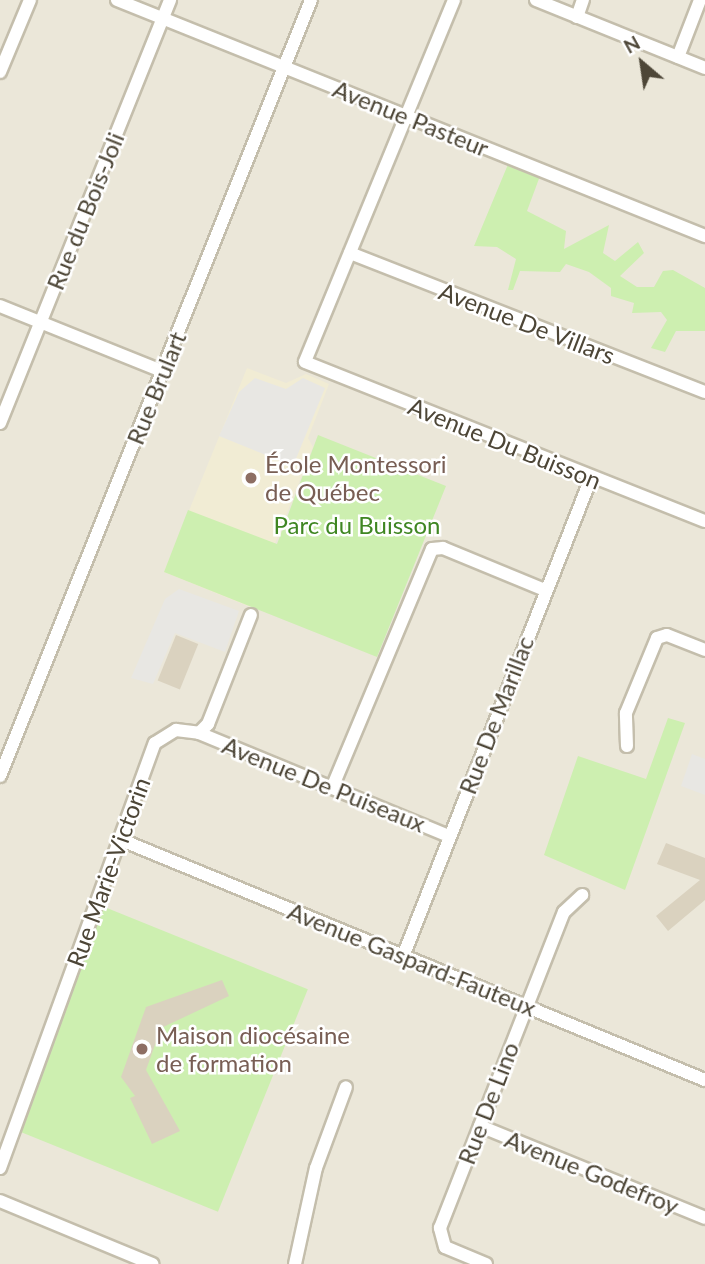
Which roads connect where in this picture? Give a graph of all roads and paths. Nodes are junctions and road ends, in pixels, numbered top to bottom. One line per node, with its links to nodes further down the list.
1 (30, 0): 14 (street)
2 (117, 0): 10 (street, Avenue Pasteur)
3 (170, 0): 10 (street, Rue du Bois-Joli)
4 (311, 0): 12 (street, Rue Brulart)
5 (454, 0): 15 (street)
6 (536, 0): 9 (street)
7 (583, 0): 9 (street)
8 (700, 0): 11 (street)
9 (577, 17): 11 (street)
10 (163, 18): 12 (street, Avenue Pasteur); 19 (street, Rue du Bois-Joli)
11 (678, 57): 13 (street)
12 (285, 68): 15 (street, Avenue Pasteur); 20 (street, Rue Brulart)
13 (705, 68)
14 (0, 72)
15 (406, 116): 16 (street, Avenue Pasteur); 17 (street)
16 (705, 236)
17 (350, 253): 21 (street, Avenue De Villars); 23 (street, Avenue Du Buisson)
18 (0, 306): 19 (street)
19 (40, 322): 20 (street); 22 (street, Rue du Bois-Joli)
20 (162, 371): 30 (street, Rue Brulart)
21 (705, 392)
22 (0, 423)
23 (591, 478): 24 (street, Avenue Du Buisson); 25 (street, Rue De Marillac)
24 (705, 521)
25 (545, 590): 31 (street); 32 (street, Rue De Marillac)
26 (251, 615): 28 (street)
27 (705, 650): 29 (street)
28 (199, 733): 31 (street, Avenue De Puiseaux); 33 (street, Rue Marie-Victorin)
29 (627, 746)
30 (0, 776)
31 (332, 788): 32 (street, Avenue De Puiseaux)
32 (449, 836): 35 (street, Rue De Marillac)
33 (119, 839): 35 (street, Avenue Gaspard-Fauteux); 40 (street, Rue Marie-Victorin)
34 (582, 895): 36 (street, Rue De Lino)
35 (404, 954): 36 (street, Avenue Gaspard-Fauteux)
36 (525, 1005): 37 (street, Avenue Gaspard-Fauteux); 39 (street, Rue De Lino)
37 (705, 1080)
38 (346, 1087): 44 (street)
39 (480, 1126): 42 (street, Avenue Godefroy); 45 (street, Rue De Lino)
40 (0, 1168)
41 (0, 1201): 43 (street)
42 (705, 1219)
43 (152, 1264)
44 (295, 1264)
45 (486, 1264)

